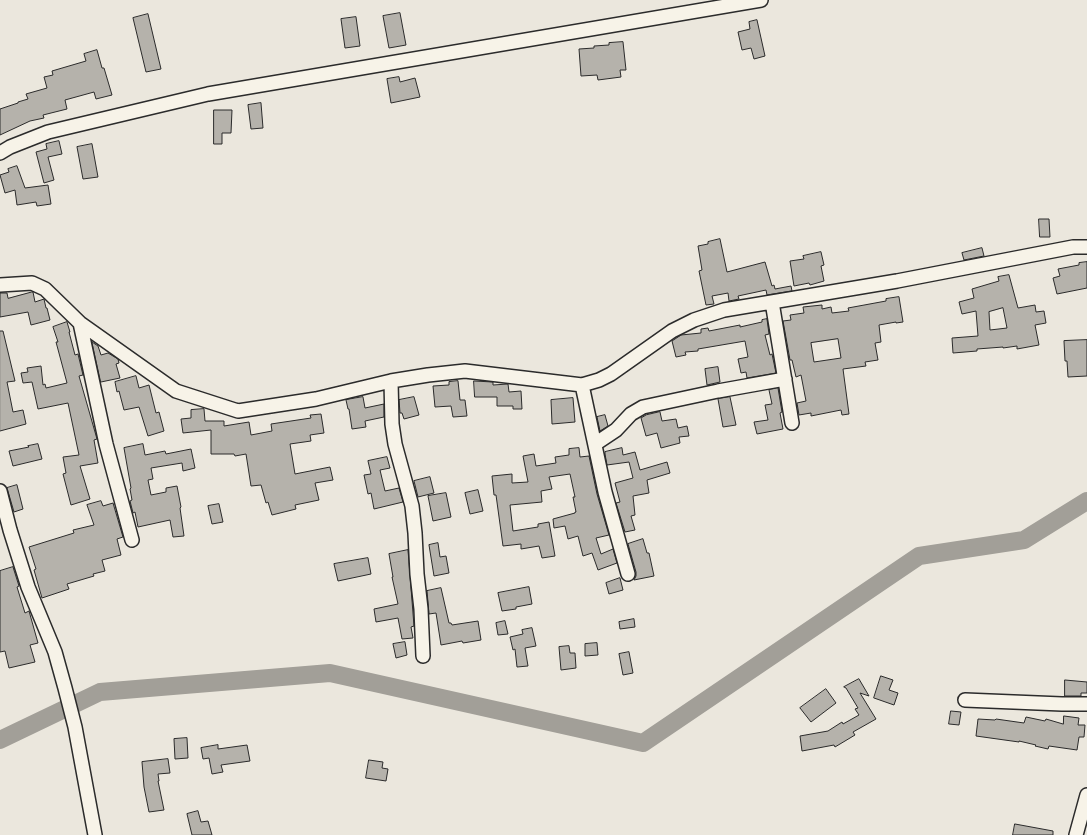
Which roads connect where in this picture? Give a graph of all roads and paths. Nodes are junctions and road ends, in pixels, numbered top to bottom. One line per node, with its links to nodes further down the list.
1 (761, 0): 2 (street)
2 (0, 153)
3 (1087, 247): 5 (street)
4 (0, 284): 6 (street)
5 (772, 302): 7 (street); 9 (street)
6 (80, 322): 8 (street); 13 (street)
7 (785, 379): 10 (street); 11 (street)
8 (391, 381): 9 (street); 15 (street)
9 (582, 385): 11 (street)
10 (792, 423)
11 (595, 444): 14 (street)
12 (0, 491): 19 (street)
13 (132, 540)
14 (628, 574)
15 (423, 656)
16 (965, 700): 17 (street)
17 (1087, 704)
18 (1087, 795): 20 (street)
19 (95, 835)
20 (1076, 835)

